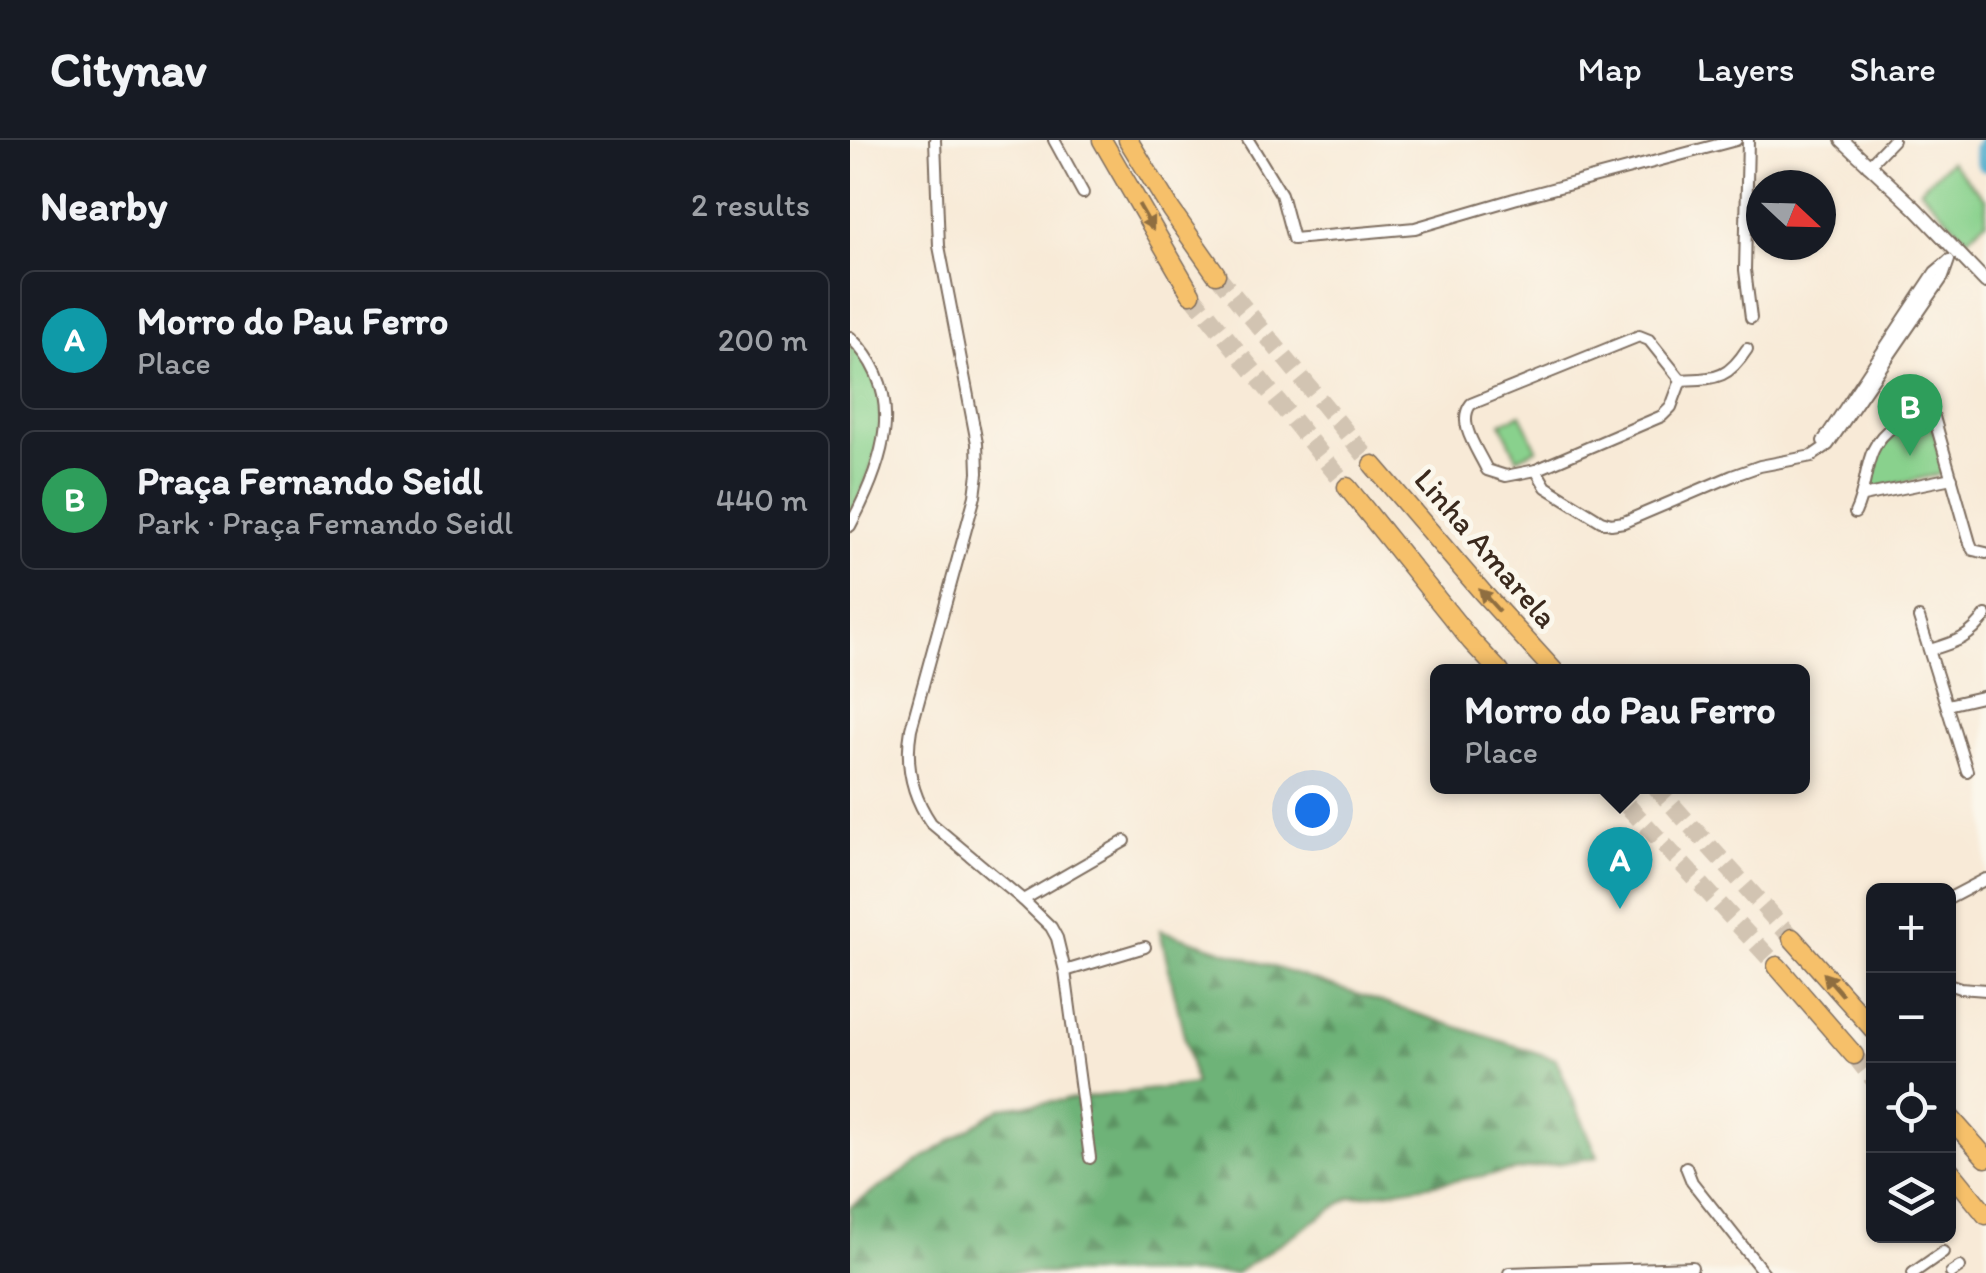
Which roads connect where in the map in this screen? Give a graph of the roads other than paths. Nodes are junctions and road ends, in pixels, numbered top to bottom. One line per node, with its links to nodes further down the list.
1 (935, 140): 39 (street)
2 (1054, 140): 11 (street)
3 (1102, 140): 15 (highway, one-way to 15)
4 (1128, 140): 13 (highway)
5 (1248, 140): 6 (street)
6 (1736, 140)
7 (1748, 140): 16 (street)
8 (1842, 140): 10 (street)
9 (1893, 140): 10 (street)
10 (1868, 166): 12 (street)
11 (1083, 193)
12 (1953, 255): 14 (street); 21 (street)
13 (1216, 274)
14 (1986, 282)
15 (1191, 294)
16 (1751, 318)
17 (850, 337): 26 (street)
18 (1748, 349): 19 (street)
19 (1682, 380): 21 (street); 21 (street)
20 (1372, 465): 32 (highway, Linha Amarela, one-way to 20)
21 (1536, 470)
22 (1952, 478): 24 (street); 24 (street); 27 (street)
23 (1347, 487): 31 (highway, Linha Amarela)
24 (1863, 496): 25 (street)
25 (1855, 514)
26 (850, 526)
27 (1986, 554)
28 (1986, 615): 30 (street)
29 (1919, 618): 30 (street)
30 (1930, 650): 34 (street)
31 (1492, 664)
32 (1547, 664)
33 (1986, 696): 34 (street)
34 (1946, 705): 35 (street)
35 (1966, 772)
36 (1125, 841): 39 (street)
37 (1986, 879): 38 (street)
38 (1956, 894)
39 (1023, 900): 43 (street)
40 (1792, 938): 46 (highway, one-way to 40)
41 (1144, 947): 43 (street)
42 (1778, 966): 47 (highway)
43 (1065, 971): 49 (street)
44 (1956, 987): 45 (street)
45 (1986, 990)
46 (1866, 1021)
47 (1854, 1055)
48 (1956, 1124): 50 (highway)
49 (1090, 1158)
50 (1986, 1158)
51 (1686, 1168): 59 (street)
52 (1956, 1178): 53 (highway)
53 (1986, 1214)
54 (1943, 1252): 60 (street)
55 (1692, 1267): 56 (street)
56 (1637, 1271): 57 (street)
57 (1577, 1272): 58 (street)
58 (1509, 1273)
59 (1764, 1273)
60 (1913, 1273)

